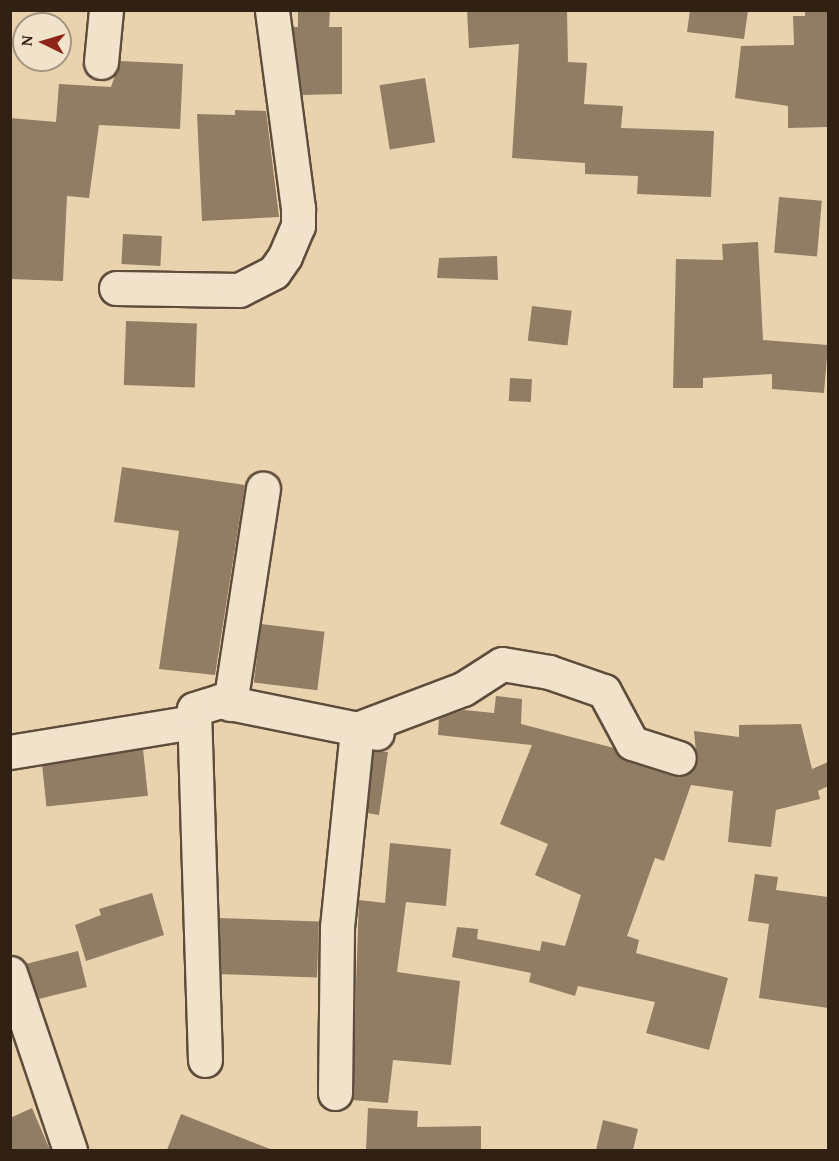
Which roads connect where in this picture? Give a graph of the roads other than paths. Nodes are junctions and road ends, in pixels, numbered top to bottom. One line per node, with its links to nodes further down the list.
1 (106, 10): 3 (street)
2 (272, 10): 4 (street)
3 (101, 62)
4 (116, 288)
5 (263, 489): 6 (street)
6 (230, 704): 7 (street); 8 (street)
7 (194, 722): 9 (street); 12 (street)
8 (372, 732): 10 (street); 13 (street)
9 (10, 752)
10 (679, 758)
11 (10, 973): 14 (street)
12 (205, 1060)
13 (335, 1093)
14 (70, 1150)

